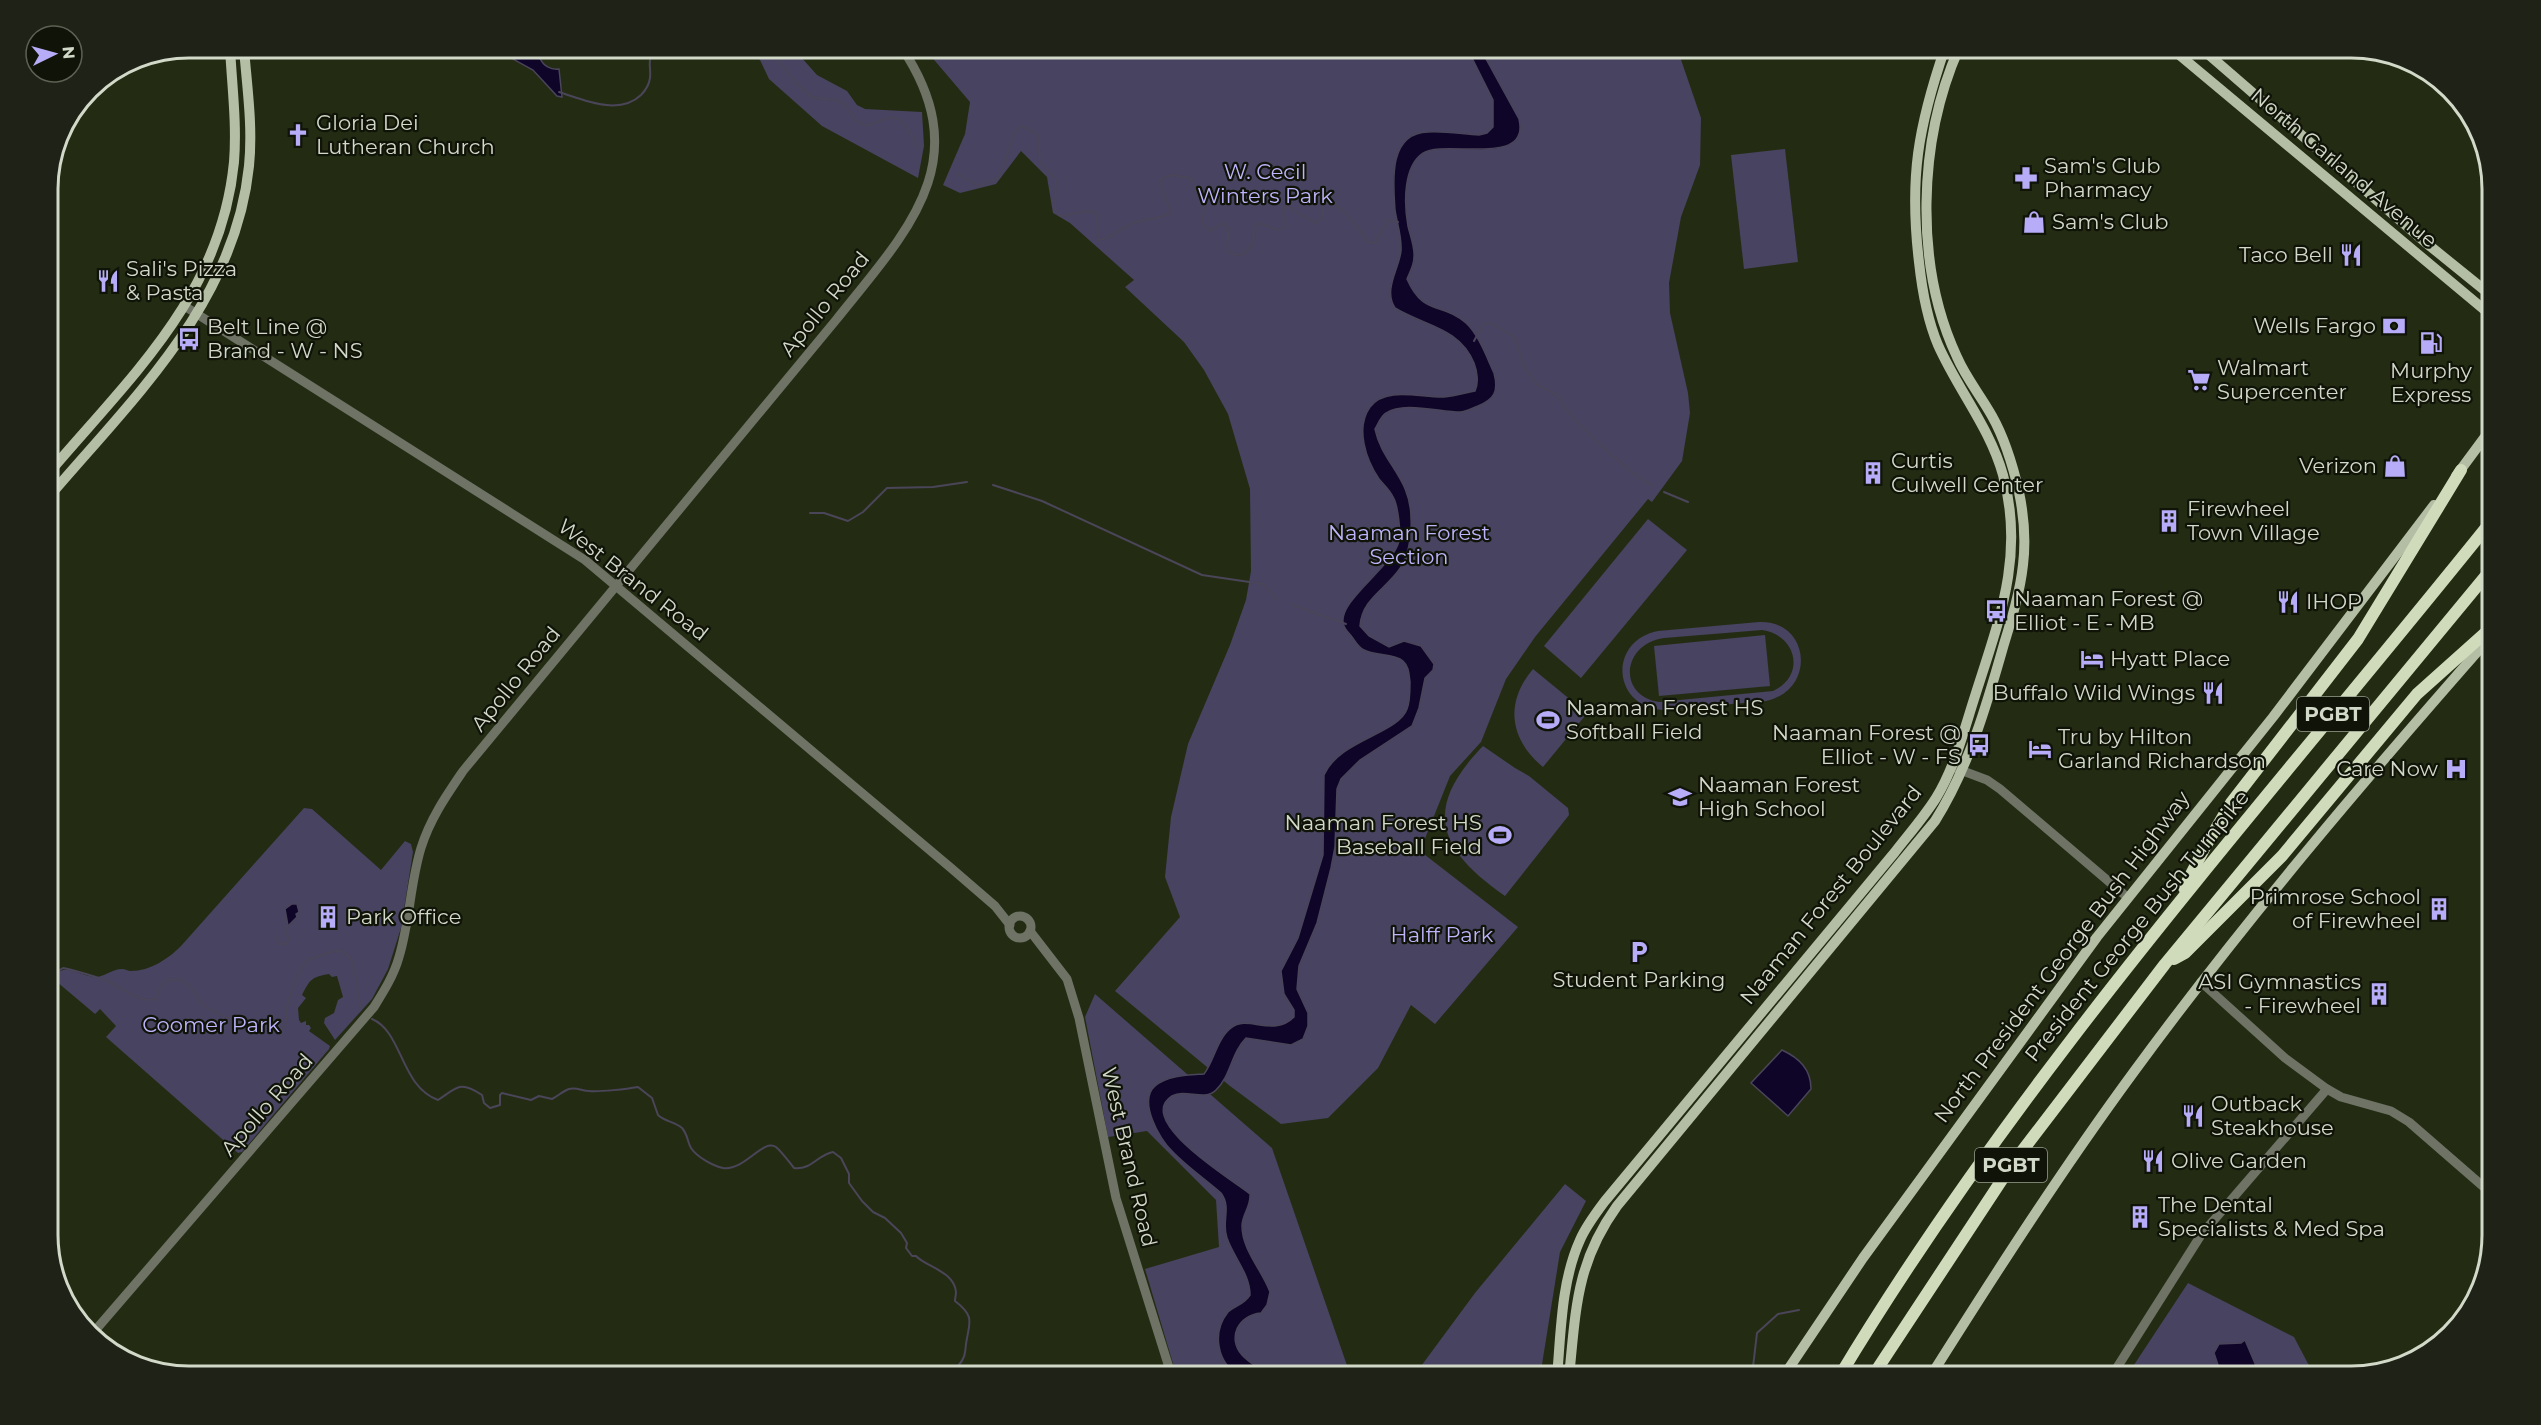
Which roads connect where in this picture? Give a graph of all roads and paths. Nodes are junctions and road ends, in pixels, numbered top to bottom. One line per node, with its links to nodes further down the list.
1 (1942, 58): 13 (main road, Naaman Forest Boulevard)
2 (1956, 58): 12 (main road, Naaman Forest Boulevard)
3 (2183, 58): 9 (main road, North Garland Avenue)
4 (2213, 58): 8 (main road, North Garland Avenue)
5 (231, 59): 10 (main road)
6 (245, 59): 11 (main road)
7 (909, 59): 28 (street, Apollo Road)
8 (2330, 158): 9 (main road); 14 (main road, North Garland Avenue)
9 (2317, 172): 15 (main road, North Garland Avenue)
10 (229, 192): 11 (main road); 17 (main road)
11 (244, 194): 19 (main road)
12 (1927, 225): 13 (main road); 32 (main road, Naaman Forest Boulevard)
13 (1915, 226): 31 (main road, Naaman Forest Boulevard)
14 (2425, 242): 15 (main road); 16 (main road, North Garland Avenue)
15 (2415, 254): 18 (main road, North Garland Avenue)
16 (2482, 288)
17 (186, 307): 19 (street, West Brand Road); 20 (main road)
18 (2482, 308)
19 (197, 315): 21 (main road); 28 (street, West Brand Road)
20 (110, 401): 21 (main road); 23 (main road)
21 (122, 411): 25 (main road)
22 (2482, 441): 24 (main road, North President George Bush Highway)
23 (59, 461)
24 (2461, 470): 35 (main road, North President George Bush Highway); 37 (highway)
25 (59, 485)
26 (2482, 532): 37 (highway, President George Bush Turnpike / PGBT)
27 (2482, 580): 41 (highway, PGBT)
28 (617, 585): 36 (street, West Brand Road); 47 (street, Apollo Road)
29 (2482, 636): 41 (highway)
30 (2482, 647): 42 (main road)
31 (1988, 655): 32 (main road); 33 (main road, Naaman Forest Boulevard)
32 (1996, 678): 33 (main road, Naaman Forest Boulevard)
33 (1957, 768): 34 (main road, Naaman Forest Boulevard); 35 (street)
34 (1898, 858): 45 (main road, Naaman Forest Boulevard); 46 (main road, Naaman Forest Boulevard)
35 (2127, 897): 51 (main road, North President George Bush Highway)
36 (995, 906): 38 (street, West Brand Road); 39 (street, West Brand Road)
37 (2174, 910): 52 (highway, President George Bush Turnpike / PGBT)
38 (1016, 916): 39 (street); 40 (street)
39 (1010, 925): 40 (street)
40 (1026, 935): 48 (street, West Brand Road)
41 (2165, 964): 53 (highway, PGBT)
42 (2201, 982): 43 (street); 54 (main road)
43 (2326, 1089): 44 (street); 55 (street)
44 (2482, 1185)
45 (1567, 1284): 46 (main road); 49 (main road, Naaman Forest Boulevard)
46 (1580, 1286): 50 (main road, Naaman Forest Boulevard)
47 (97, 1328)
48 (1169, 1366)
49 (1558, 1366)
50 (1570, 1366)
51 (1790, 1366)
52 (1846, 1366)
53 (1879, 1366)
54 (1937, 1366)
55 (2118, 1366)

